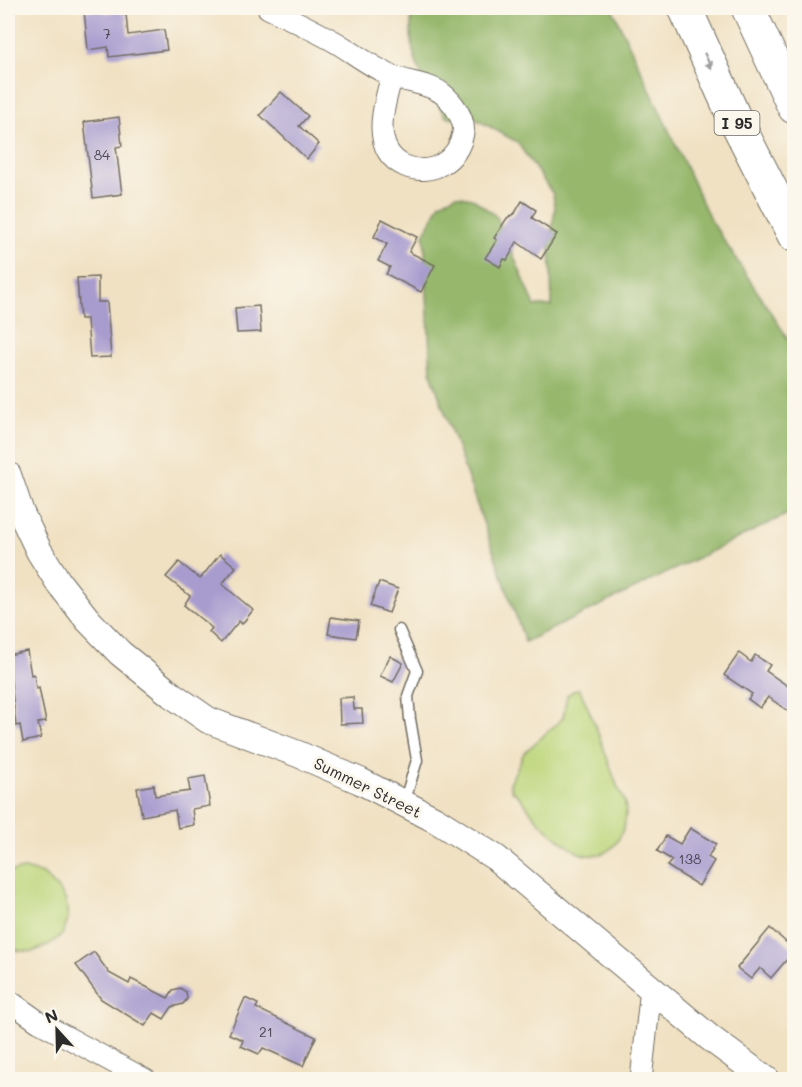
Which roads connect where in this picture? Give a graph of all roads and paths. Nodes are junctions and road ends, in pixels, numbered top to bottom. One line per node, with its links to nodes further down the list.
1 (268, 8): 4 (street)
2 (685, 8): 6 (highway, I 95, one-way to 6)
3 (748, 8): 5 (highway)
4 (392, 76): 4 (street)
5 (795, 107)
6 (795, 235)
7 (8, 475): 9 (street, Summer Street)
8 (399, 630): 9 (lane)
9 (404, 803): 10 (street, Summer Street)
10 (651, 988): 13 (street); 14 (street, Summer Street)
11 (8, 1000): 12 (street)
12 (146, 1080)
13 (641, 1080)
14 (767, 1080)

